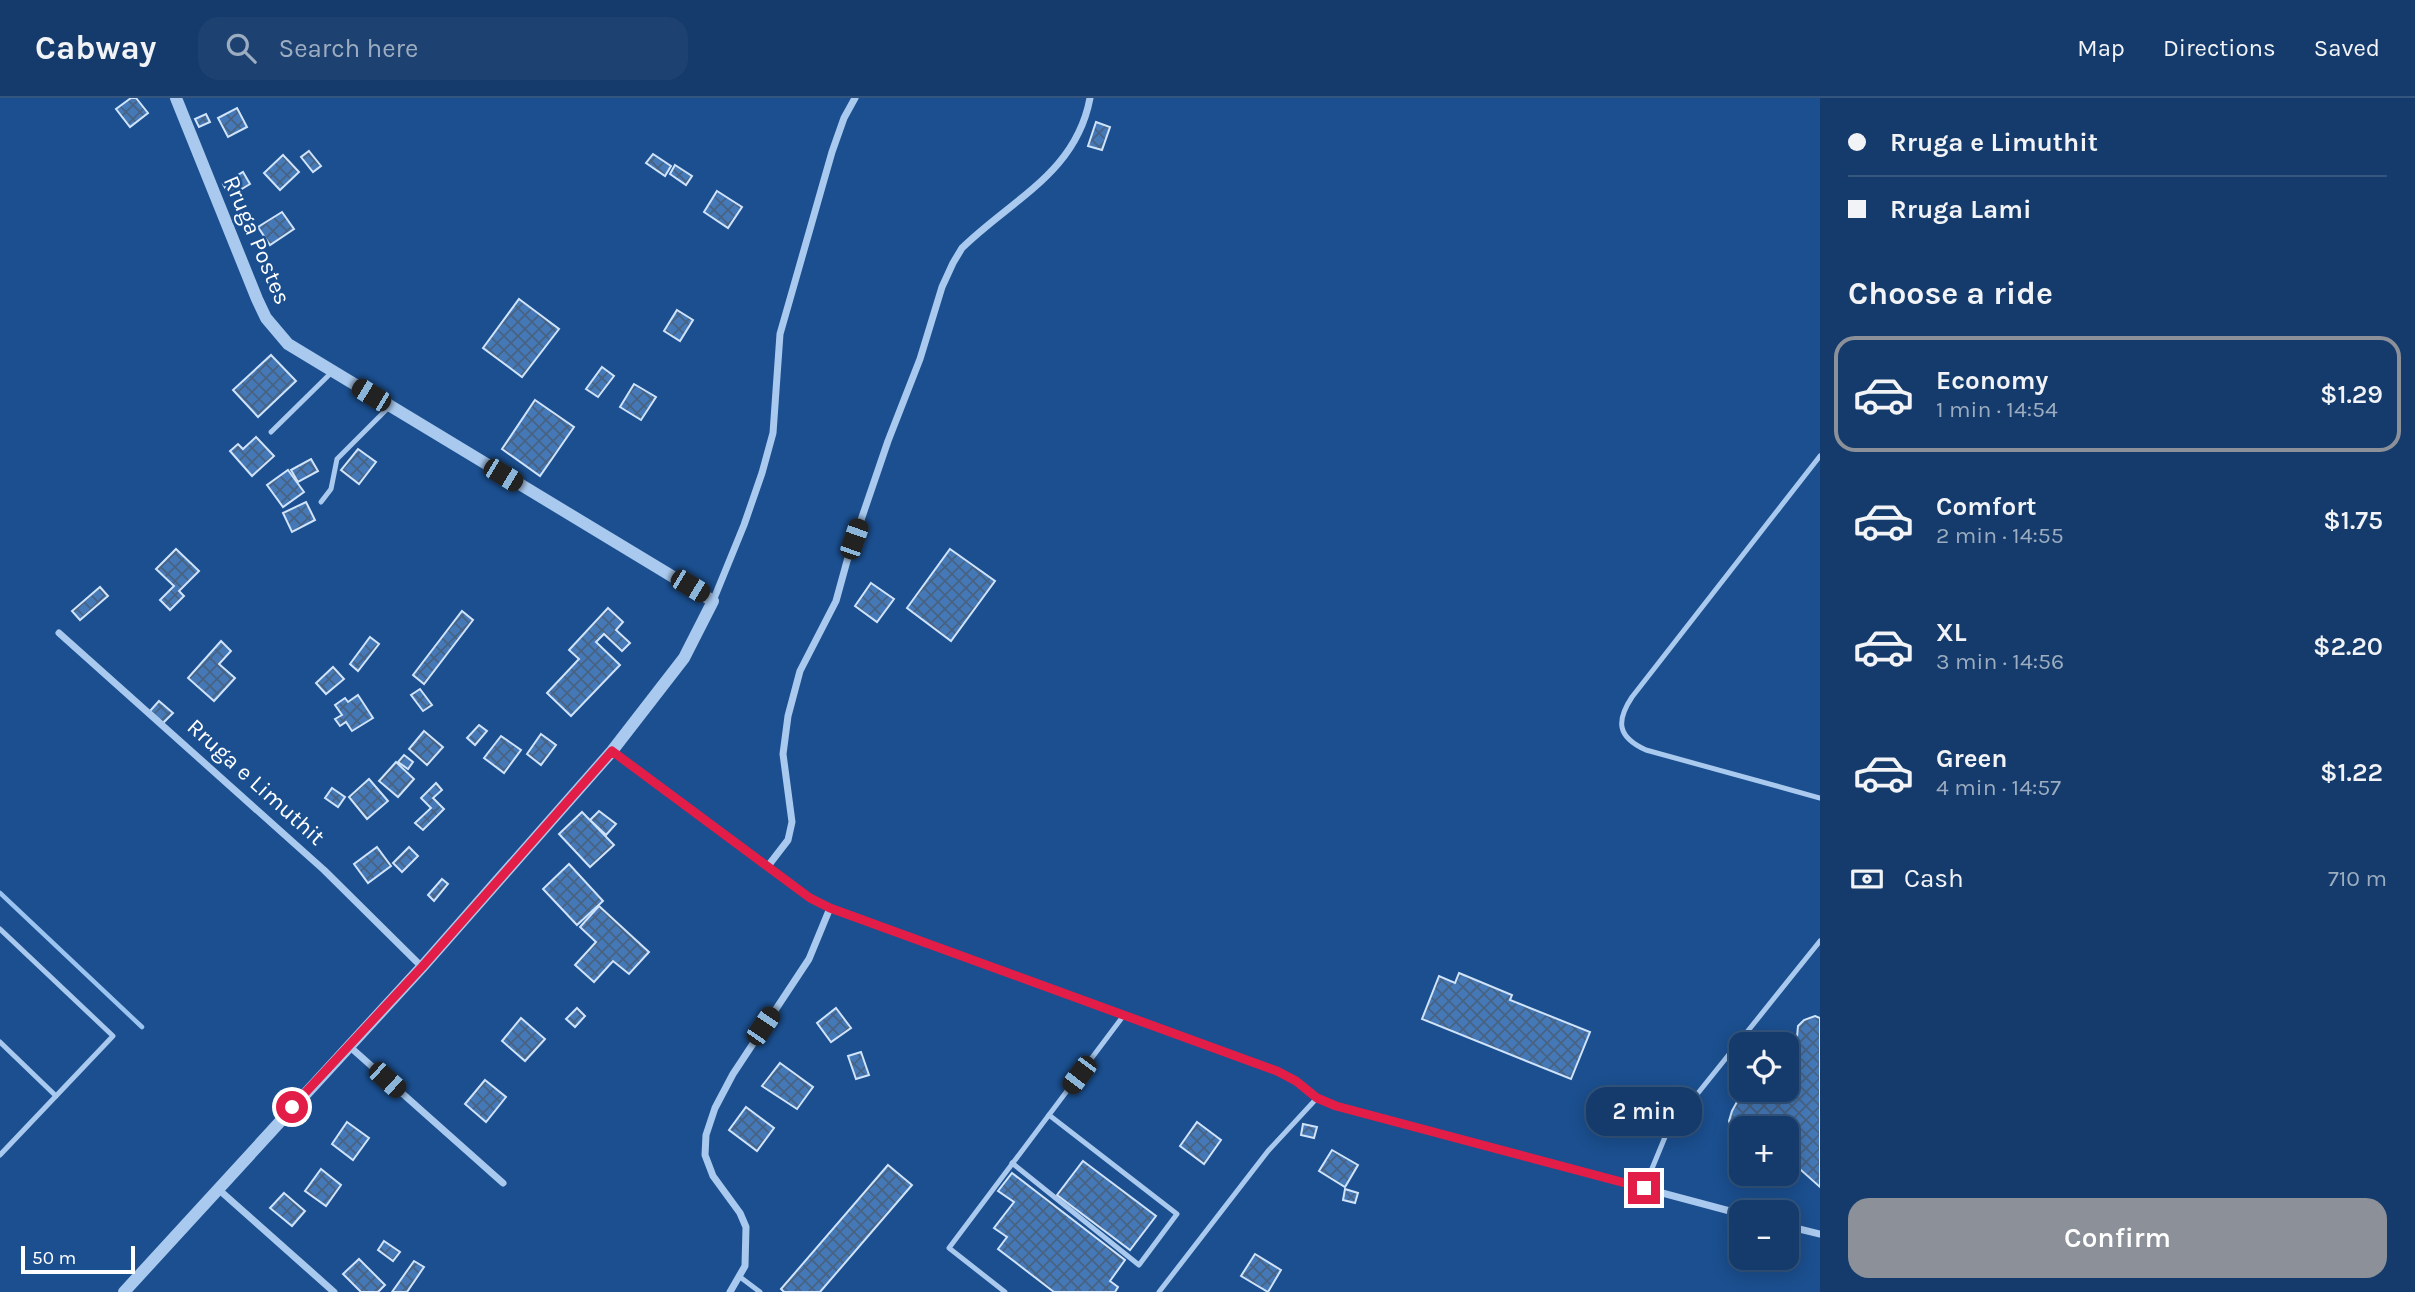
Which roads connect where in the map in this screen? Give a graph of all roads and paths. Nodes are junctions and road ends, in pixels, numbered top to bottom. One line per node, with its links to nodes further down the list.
1 (176, 98): 4 (street, Rruga Postes)
2 (855, 98): 9 (street)
3 (1090, 98): 13 (street)
4 (332, 372): 5 (street, Rruga Postes); 6 (lane)
5 (390, 406): 8 (lane); 9 (street, Rruga Postes)
6 (271, 432)
7 (1820, 456): 12 (lane)
8 (321, 502)
9 (713, 601): 11 (street)
10 (58, 634): 17 (street, Rruga e Limuthit)
11 (612, 751): 13 (street); 17 (street)
12 (1820, 798)
13 (768, 866): 14 (street)
14 (830, 908): 18 (street); 32 (street)
15 (0, 929): 21 (lane)
16 (1820, 941): 28 (lane)
17 (422, 967): 20 (street)
18 (1124, 1015): 22 (street); 23 (lane)
19 (0, 1042): 21 (lane)
20 (349, 1046): 26 (street); 27 (street)
21 (56, 1096): 24 (lane)
22 (1317, 1098): 28 (street); 38 (lane)
23 (1049, 1115): 25 (lane); 25 (lane)
24 (0, 1155)
25 (1012, 1163): 37 (lane)
26 (503, 1183)
27 (217, 1188): 33 (street); 34 (street)
28 (1644, 1188): 29 (street)
29 (1729, 1211)
30 (1799, 1229): 31 (street)
31 (1820, 1234)
32 (740, 1277): 35 (street); 36 (lane)
33 (124, 1292)
34 (334, 1292)
35 (730, 1292)
36 (760, 1292)
37 (1005, 1292)
38 (1159, 1292)

